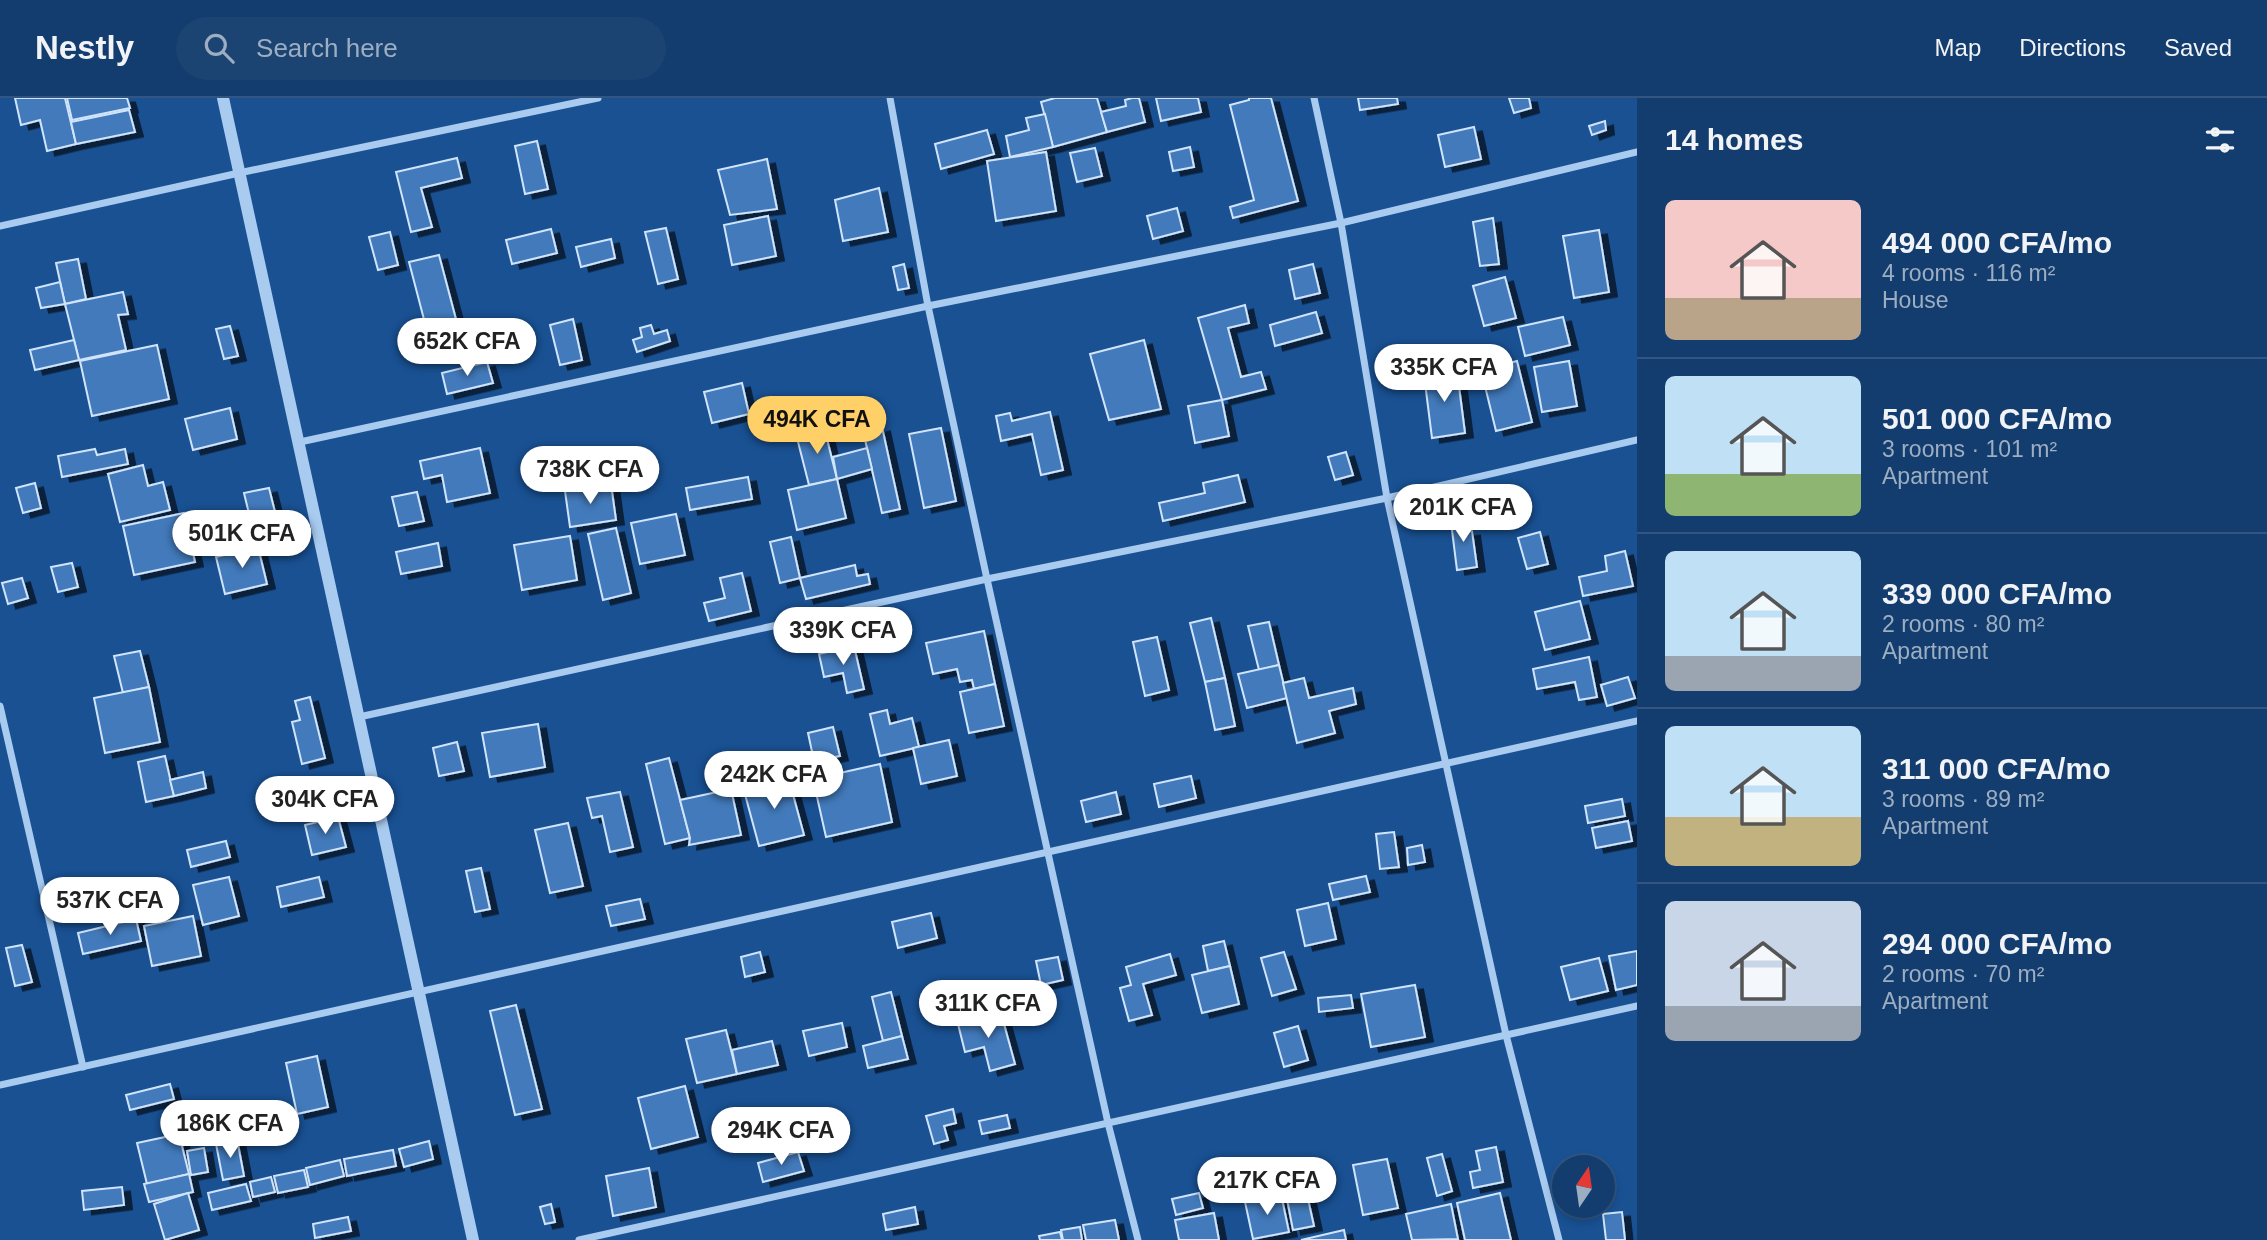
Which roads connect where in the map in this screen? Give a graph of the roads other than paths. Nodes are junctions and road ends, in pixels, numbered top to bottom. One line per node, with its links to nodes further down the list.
1 (223, 98): 6 (street)
2 (598, 98): 6 (street)
3 (890, 98): 9 (street)
4 (1314, 98): 7 (street)
5 (1637, 152): 7 (street)
6 (239, 173): 8 (street); 11 (street)
7 (1341, 223): 9 (street); 12 (street)
8 (0, 226)
9 (928, 306): 11 (street); 13 (street)
10 (1637, 440): 12 (street)
11 (300, 442): 15 (street)
12 (1387, 498): 13 (street); 17 (street)
13 (987, 579): 15 (street); 18 (street)
14 (0, 706): 22 (street)
15 (359, 717): 19 (street)
16 (1637, 721): 17 (street)
17 (1445, 764): 18 (street); 21 (street)
18 (1048, 852): 19 (street); 24 (street)
19 (419, 993): 22 (street); 25 (street)
20 (1637, 1006): 21 (street)
21 (1506, 1035): 24 (street); 28 (street)
22 (83, 1067): 23 (street)
23 (0, 1085)
24 (1108, 1123): 26 (street); 27 (street)
25 (472, 1240)
26 (579, 1240)
27 (1138, 1240)
28 (1559, 1240)

